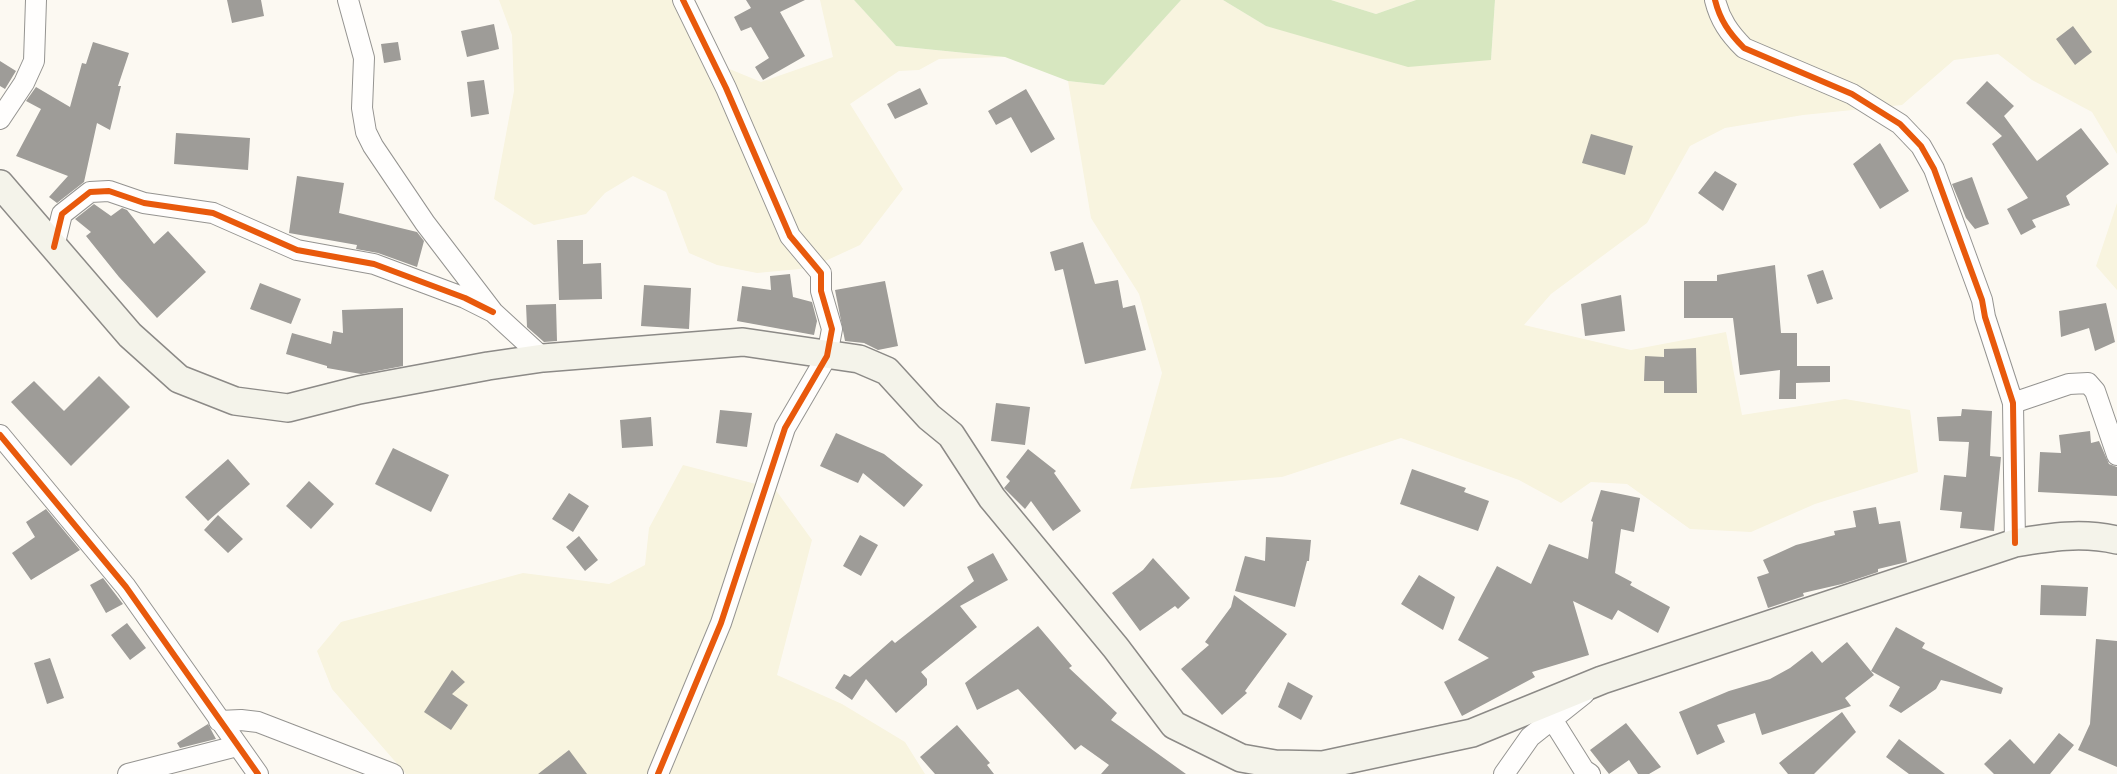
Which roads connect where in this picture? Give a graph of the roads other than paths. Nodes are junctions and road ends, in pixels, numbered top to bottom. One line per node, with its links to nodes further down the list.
1 (36, 0): 5 (street)
2 (348, 0): 8 (street)
3 (683, 0): 9 (street)
4 (1715, 0): 11 (street)
5 (0, 119)
6 (0, 184): 7 (main road)
7 (54, 247): 8 (street); 10 (main road)
8 (493, 312): 10 (street)
9 (827, 356): 10 (main road); 16 (main road); 23 (street)
10 (543, 358)
11 (2013, 403): 13 (street); 15 (street)
12 (0, 435): 18 (street)
13 (2117, 454)
14 (2117, 540): 15 (main road)
15 (2015, 543): 16 (main road)
16 (1602, 680): 17 (street)
17 (1552, 719): 24 (street); 25 (street)
18 (219, 721): 19 (street); 22 (street)
19 (237, 746): 20 (street); 21 (street)
20 (128, 774)
21 (258, 774)
22 (393, 774)
23 (658, 774)
24 (1504, 774)
25 (1590, 774)

